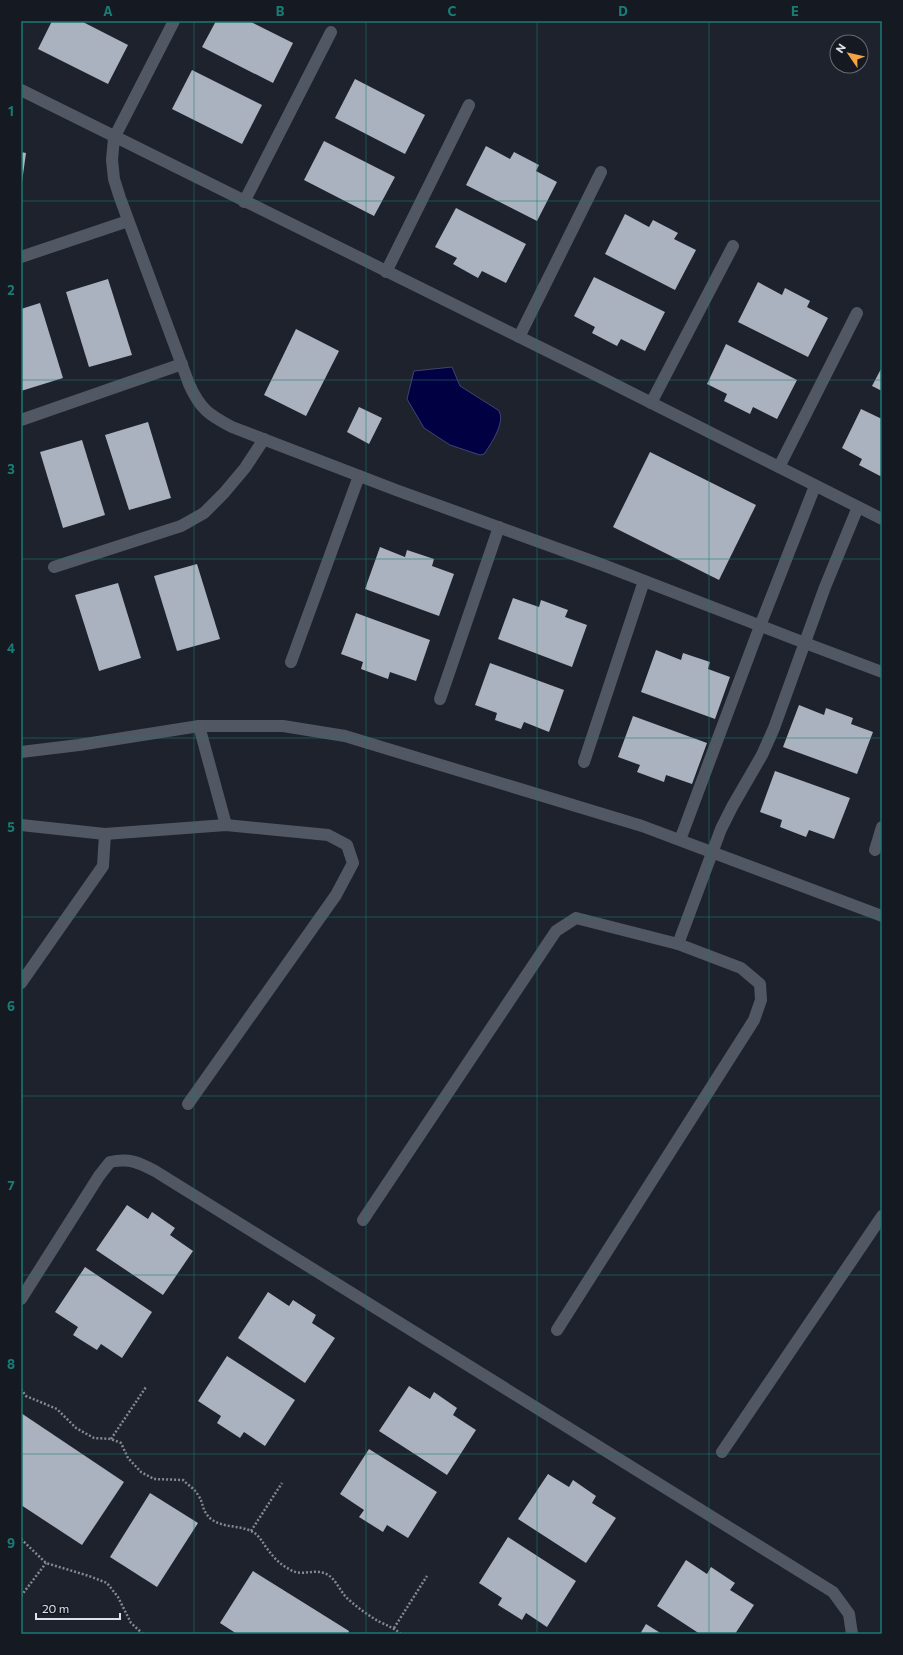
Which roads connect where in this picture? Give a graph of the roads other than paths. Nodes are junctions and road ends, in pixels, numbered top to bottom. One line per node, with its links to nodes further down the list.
1 (174, 21): 5 (street)
2 (331, 32): 7 (street)
3 (21, 90): 5 (street)
4 (469, 105): 11 (street)
5 (114, 138): 7 (street); 8 (street)
6 (600, 172): 13 (street)
7 (244, 202): 11 (street)
8 (128, 221): 10 (street); 14 (street)
9 (733, 246): 15 (street)
10 (21, 258)
11 (386, 272): 13 (street)
12 (857, 313): 18 (street)
13 (519, 337): 15 (street)
14 (182, 364): 16 (street); 17 (street)
15 (651, 403): 18 (street)
16 (21, 420)
17 (264, 439): 19 (street); 24 (street)
18 (779, 467): 20 (street)
19 (359, 476): 23 (street); 28 (street)
20 (815, 486): 21 (street); 26 (street)
21 (858, 507): 22 (street); 27 (street)
22 (882, 520)
23 (499, 527): 25 (street); 30 (street)
24 (54, 567)
25 (644, 580): 26 (street); 33 (street)
26 (760, 626): 27 (street); 38 (street)
27 (805, 643): 29 (street); 40 (street)
28 (291, 662)
29 (882, 672)
30 (440, 699)
31 (199, 726): 32 (street); 35 (street); 38 (street)
32 (21, 752)
33 (584, 762)
34 (21, 825): 37 (street)
35 (226, 825): 37 (street); 44 (street)
36 (882, 828): 39 (street)
37 (105, 834): 43 (street)
38 (680, 840): 40 (street)
39 (874, 850)
40 (713, 853): 41 (street); 42 (street)
41 (882, 916)
42 (678, 944): 46 (street); 48 (street)
43 (21, 983)
44 (188, 1104)
45 (882, 1216): 49 (street)
46 (363, 1220)
47 (21, 1299): 50 (street)
48 (557, 1330)
49 (722, 1452)
50 (852, 1634)

